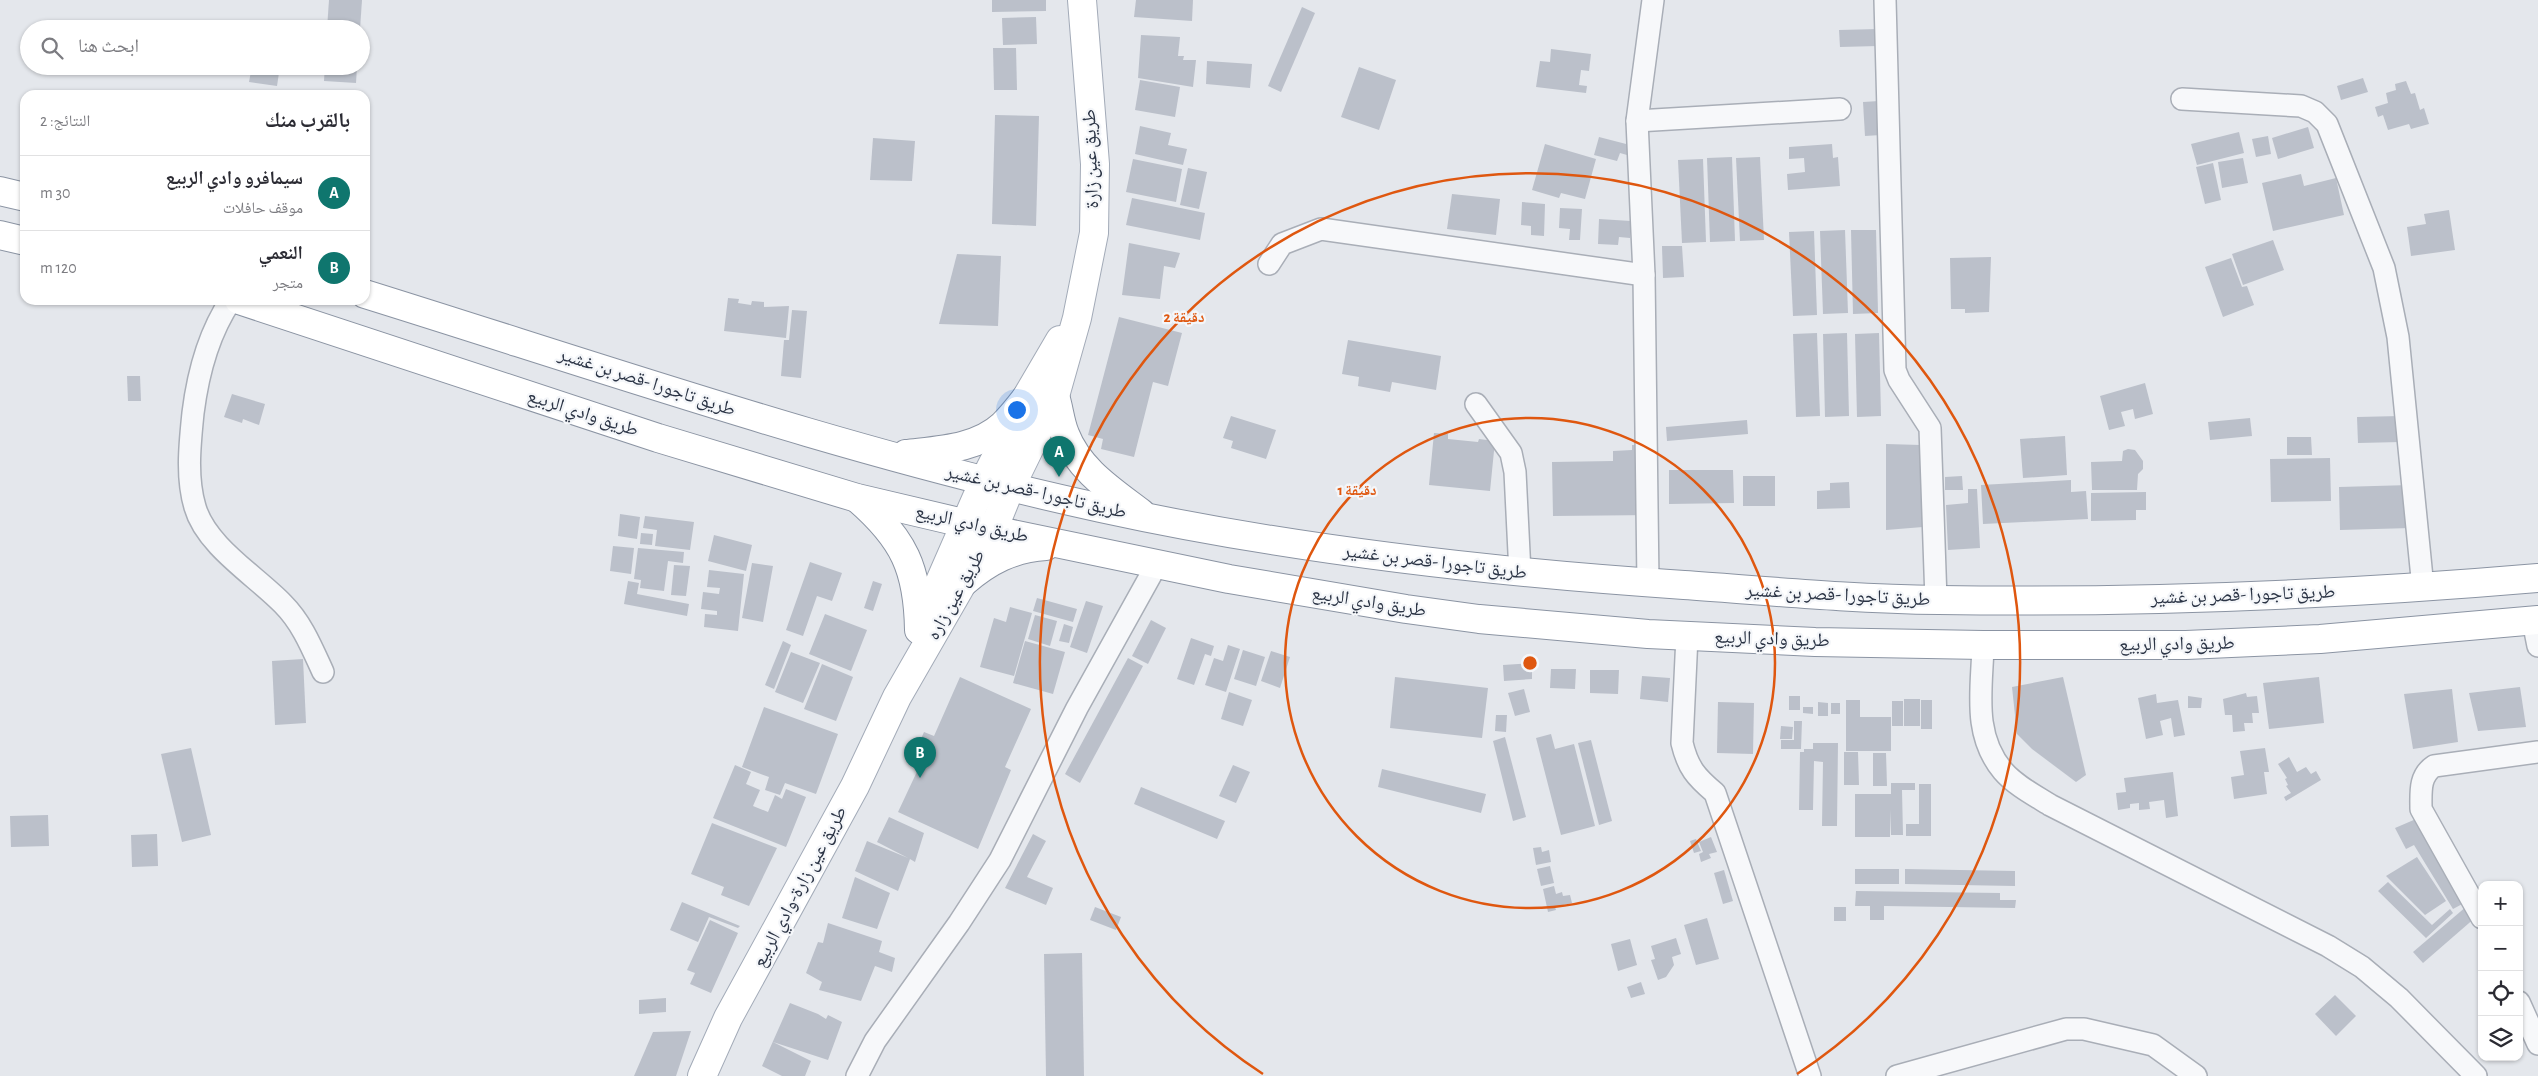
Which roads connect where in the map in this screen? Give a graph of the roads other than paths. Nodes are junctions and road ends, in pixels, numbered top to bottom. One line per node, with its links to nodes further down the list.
1 (1082, 0): 16 (main road, طريق عين زارة)
2 (1653, 0): 6 (street)
3 (1885, 0): 32 (street)
4 (2182, 99): 31 (street)
5 (1840, 108): 6 (street)
6 (1637, 121): 12 (street)
7 (0, 191): 8 (main road)
8 (20, 196)
9 (0, 235): 10 (main road)
10 (20, 240)
11 (1269, 264): 12 (street)
12 (1644, 276): 30 (street)
13 (370, 296): 20 (main road, طريق تاجورا -قصر بن غشير)
14 (228, 305): 37 (street)
15 (254, 305): 22 (main road, طريق وادي الربيع)
16 (1077, 318): 17 (main road, طريق عين زاره); 18 (main road, طريق عين زاره)
17 (1055, 396): 21 (main road, طريق عين زاره); 23 (main road)
18 (1026, 398): 20 (main road); 21 (main road, طريق عين زاره)
19 (1476, 404): 27 (street)
20 (893, 456): 21 (main road, طريق تاجورا -قصر بن غشير)
21 (997, 485): 23 (main road, طريق تاجورا -قصر بن غشير); 24 (main road, طريق عين زاره)
22 (857, 498): 24 (main road, طريق وادي الربيع); 34 (main road)
23 (1146, 518): 27 (main road, طريق تاجورا -قصر بن غشير)
24 (980, 526): 25 (main road, طريق وادي الربيع); 29 (main road, طريق عين زاره); 34 (main road)
25 (1070, 546): 26 (main road, طريق وادي الربيع); 29 (main road)
26 (1157, 564): 35 (main road, طريق وادي الربيع); 44 (street)
27 (1520, 573): 30 (main road, طريق تاجورا -قصر بن غشير)
28 (2538, 578): 31 (main road, طريق تاجورا -قصر بن غشير)
29 (964, 582): 38 (main road, طريق عين زاره)
30 (1648, 583): 32 (main road, طريق تاجورا -قصر بن غشير)
31 (2423, 588): 32 (main road, طريق تاجورا -قصر بن غشير)
32 (1936, 600)
33 (2536, 629): 36 (main road, طريق وادي الربيع)
34 (919, 630): 38 (main road)
35 (1687, 636): 36 (main road, طريق وادي الربيع); 45 (street)
36 (1983, 645): 48 (street)
37 (323, 672)
38 (897, 697): 43 (main road, طريق عين زارة-وادي الربيع)
39 (2538, 752): 40 (street)
40 (2478, 911)
41 (2523, 1011): 42 (street)
42 (2538, 1044)
43 (702, 1076)
44 (857, 1076)
45 (1810, 1076)
46 (1897, 1076): 47 (street)
47 (2196, 1076)
48 (2476, 1076)

